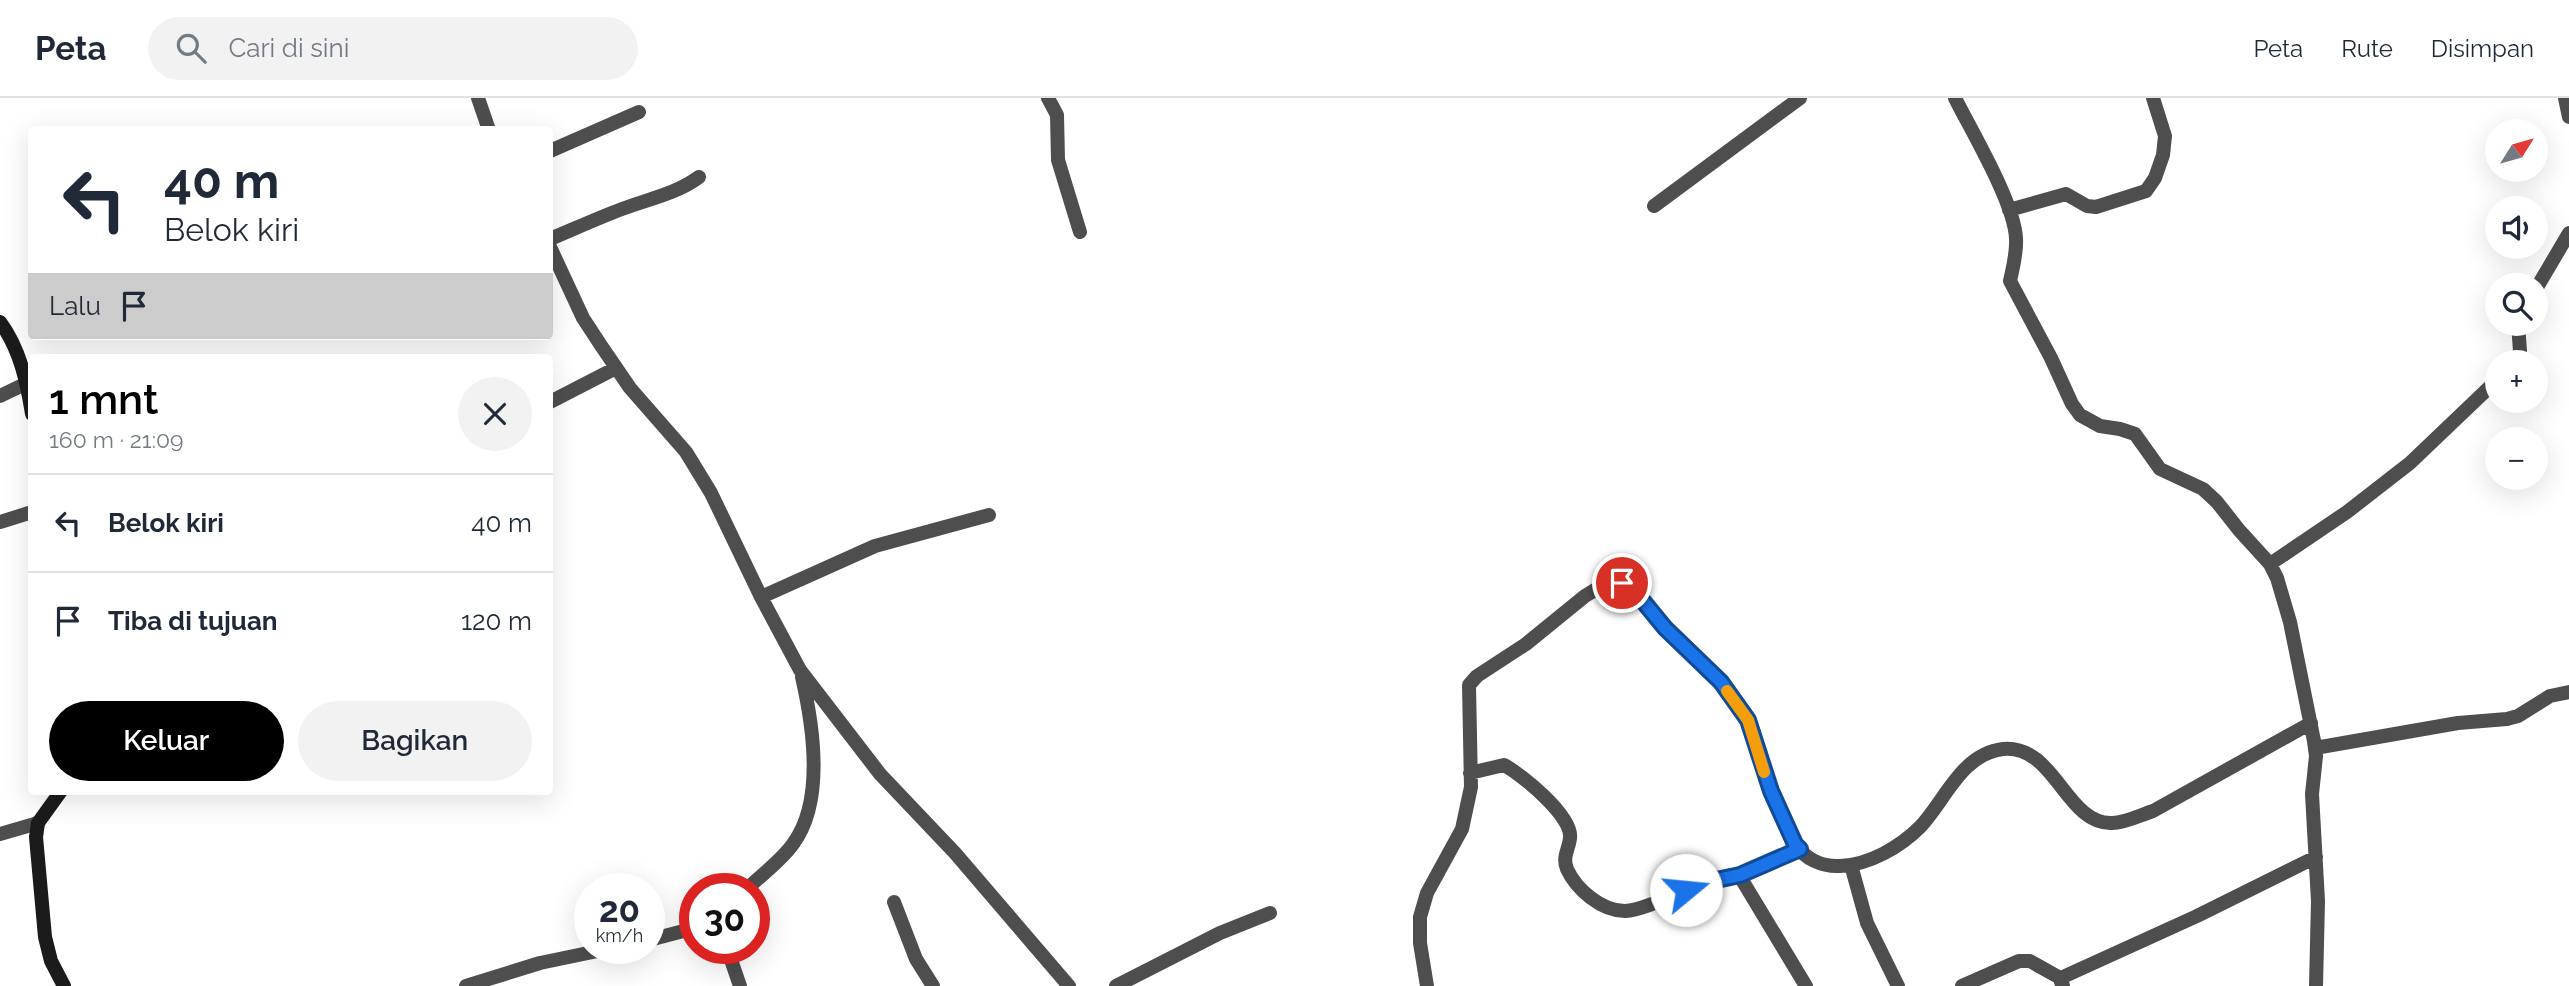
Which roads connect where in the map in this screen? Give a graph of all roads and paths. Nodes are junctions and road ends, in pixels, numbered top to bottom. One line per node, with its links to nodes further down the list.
1 (478, 98): 9 (street)
2 (1048, 98): 14 (street)
3 (1800, 98): 12 (street)
4 (1955, 98): 13 (street)
5 (2153, 98): 13 (street)
6 (2565, 98): 8 (street)
7 (639, 112): 10 (street)
8 (2569, 117)
9 (488, 126)
10 (553, 150)
11 (699, 177): 16 (street)
12 (1654, 206)
13 (2009, 210): 29 (street)
14 (1080, 232)
15 (2569, 233): 18 (street)
16 (553, 238)
17 (553, 253): 20 (street)
18 (2545, 273)
19 (0, 322): 21 (street)
20 (616, 368): 25 (street); 30 (street)
21 (27, 383): 22 (street); 24 (street)
22 (28, 389)
23 (2485, 391): 29 (street)
24 (0, 396)
25 (553, 400)
26 (28, 513): 28 (street)
27 (989, 515): 30 (street)
28 (0, 522)
29 (2270, 564): 33 (street)
30 (761, 597): 31 (street)
31 (800, 670): 42 (street); 53 (street)
32 (2569, 692): 34 (street)
33 (2311, 723): 34 (street); 41 (street)
34 (2315, 748): 40 (street)
35 (1470, 772): 39 (street); 43 (street); 55 (street)
36 (58, 795): 37 (street)
37 (38, 823): 38 (street); 49 (street)
38 (0, 834)
39 (1800, 849): 41 (street); 43 (street)
40 (2316, 857): 48 (street); 59 (street)
41 (1851, 865): 57 (street)
42 (763, 873)
43 (1740, 875): 56 (street)
44 (894, 902): 52 (street)
45 (1270, 914): 54 (street)
46 (574, 956): 50 (street)
47 (732, 964): 51 (street)
48 (2062, 983): 58 (street)
49 (64, 986)
50 (466, 986)
51 (740, 986)
52 (933, 986)
53 (1069, 986)
54 (1116, 986)
55 (1427, 986)
56 (1806, 986)
57 (1898, 986)
58 (1962, 986)
59 (2316, 986)

